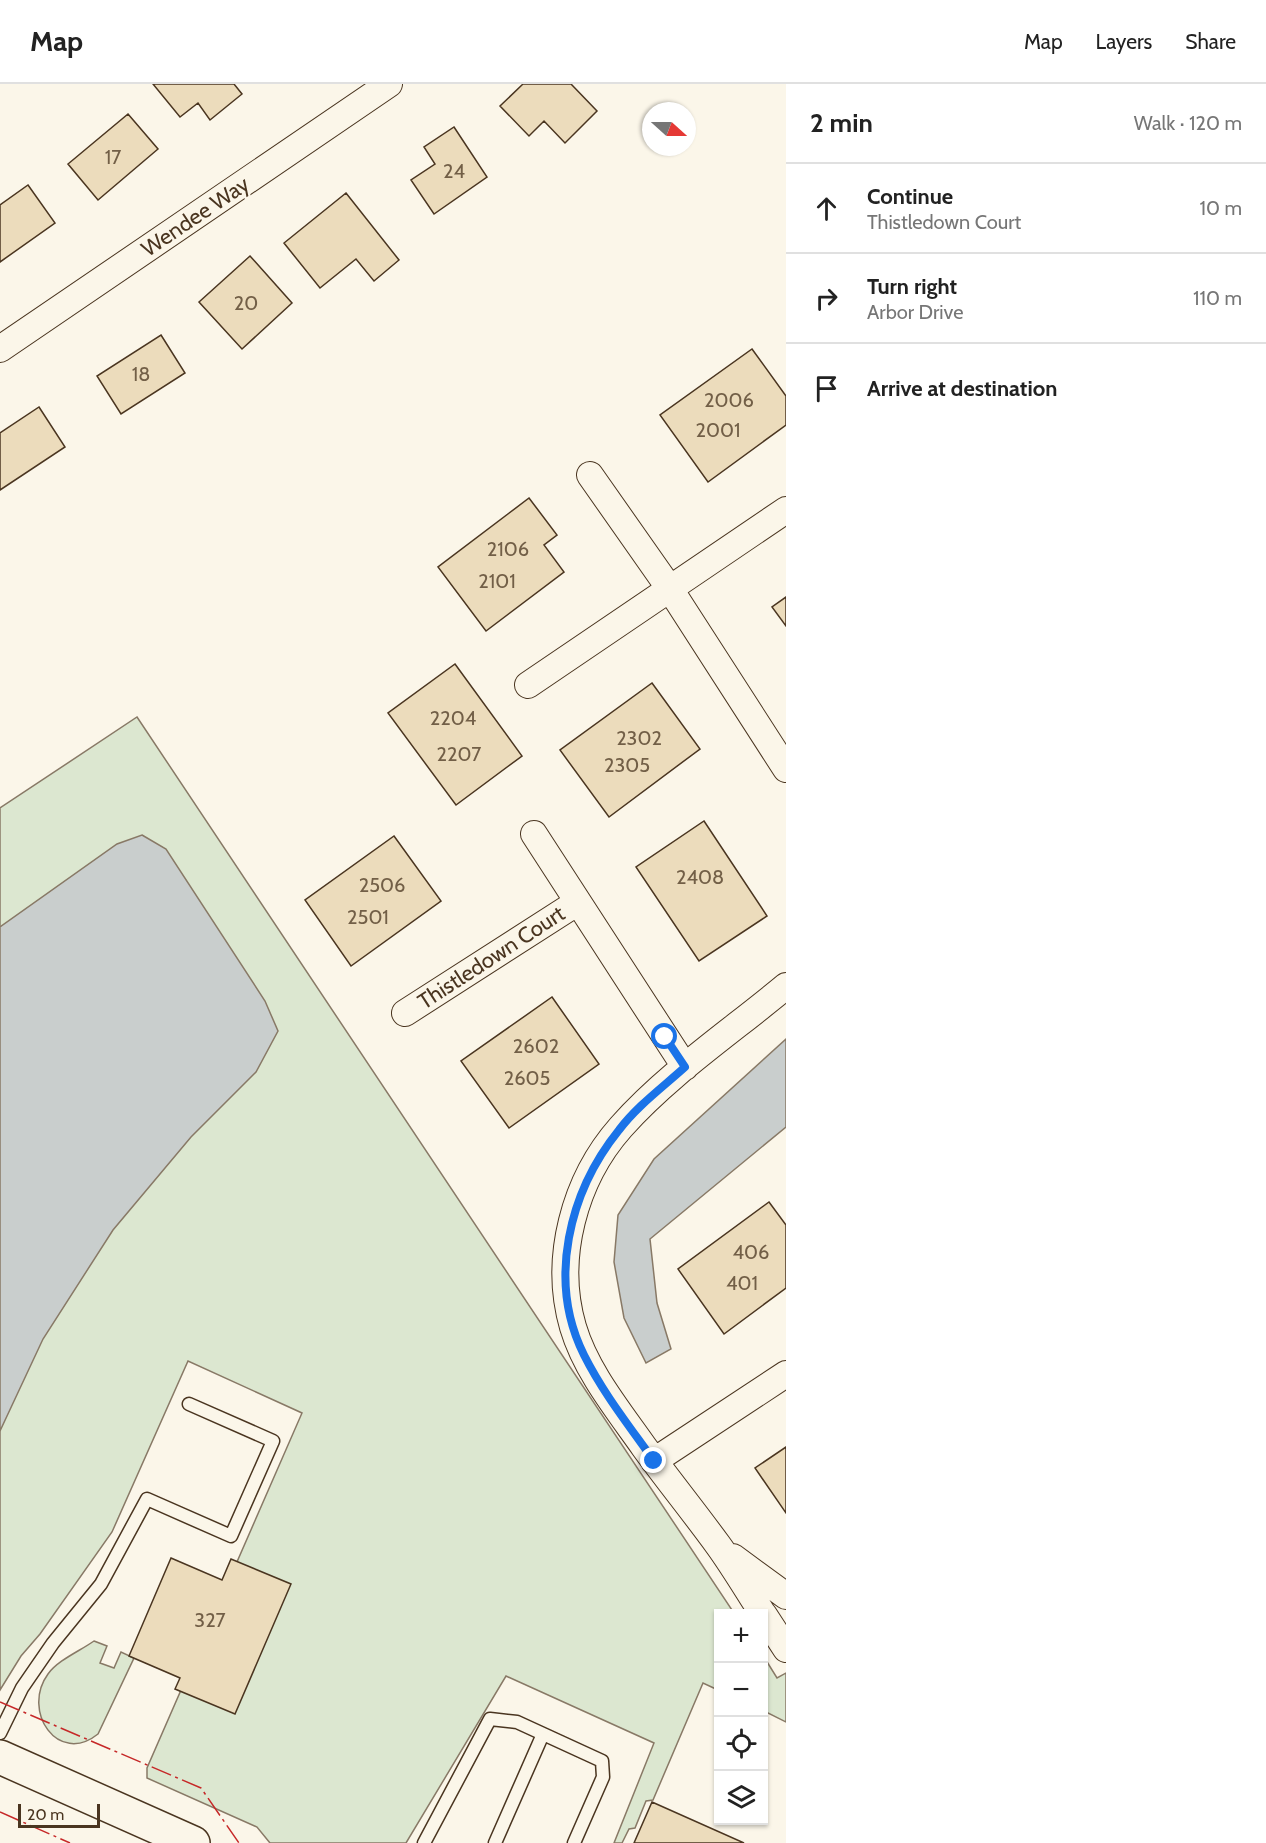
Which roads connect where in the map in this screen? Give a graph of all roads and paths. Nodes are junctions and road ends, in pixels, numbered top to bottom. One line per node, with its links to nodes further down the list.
1 (389, 84): 2 (street, Wendee Way)
2 (0, 349)
3 (590, 475): 5 (street)
4 (786, 510): 5 (street)
5 (670, 589): 6 (street); 7 (street)
6 (528, 685)
7 (786, 769)
8 (534, 834): 9 (street, Thistledown Court)
9 (578, 902): 11 (street, Thistledown Court); 12 (street, Thistledown Court)
10 (786, 986): 12 (street)
11 (405, 1013)
12 (685, 1067): 15 (street)
13 (786, 1374): 15 (street)
14 (189, 1404): 21 (lane)
15 (654, 1461): 16 (street)
16 (718, 1546): 17 (street); 18 (street)
17 (786, 1596)
18 (760, 1609)
19 (768, 1622): 20 (street)
20 (786, 1649)
21 (0, 1733)
22 (543, 1734): 25 (lane); 26 (lane); 27 (lane)
23 (0, 1757): 24 (main road)
24 (193, 1843)
25 (424, 1843)
26 (495, 1843)
27 (574, 1843)

